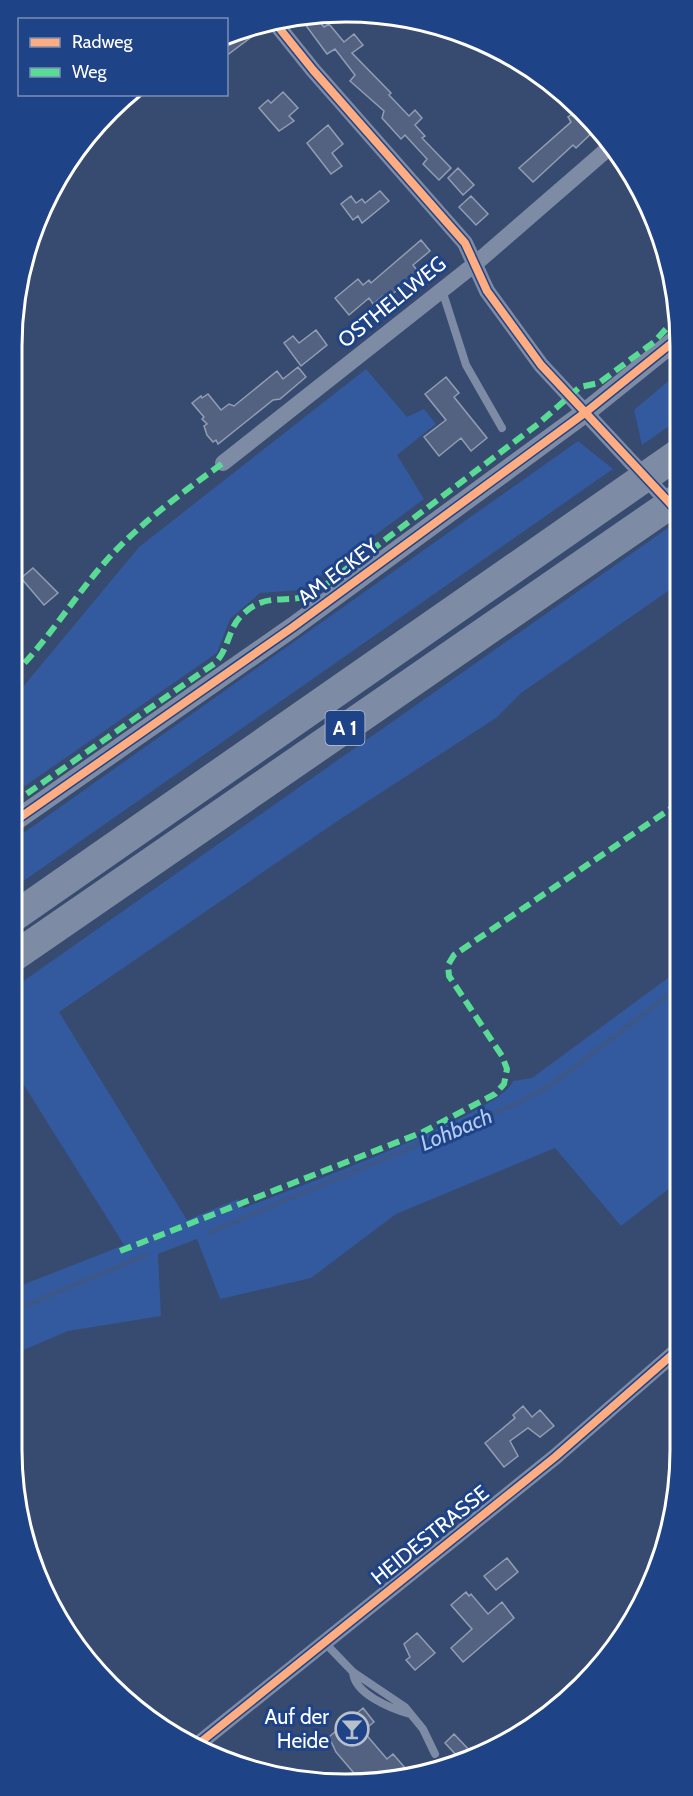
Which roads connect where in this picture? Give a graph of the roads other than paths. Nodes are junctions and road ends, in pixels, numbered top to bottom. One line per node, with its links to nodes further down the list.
1 (281, 30): 3 (street)
2 (605, 151): 3 (street, OSTHELLWEG)
3 (475, 264): 4 (street, OSTHELLWEG); 6 (street)
4 (442, 290): 7 (lane); 9 (street, OSTHELLWEG)
5 (670, 344): 6 (street, AM ECKEY)
6 (586, 412): 10 (street); 12 (street, AM ECKEY)
7 (502, 428)
8 (670, 460): 13 (highway, A 1)
9 (223, 463)
10 (670, 503)
11 (670, 504): 14 (highway, A 1)
12 (23, 815)
13 (23, 910)
14 (23, 950)
15 (670, 1357): 16 (street, HEIDESTRASSE)
16 (325, 1643): 17 (street, HEIDESTRASSE); 18 (lane)
17 (203, 1740)
18 (435, 1754)

